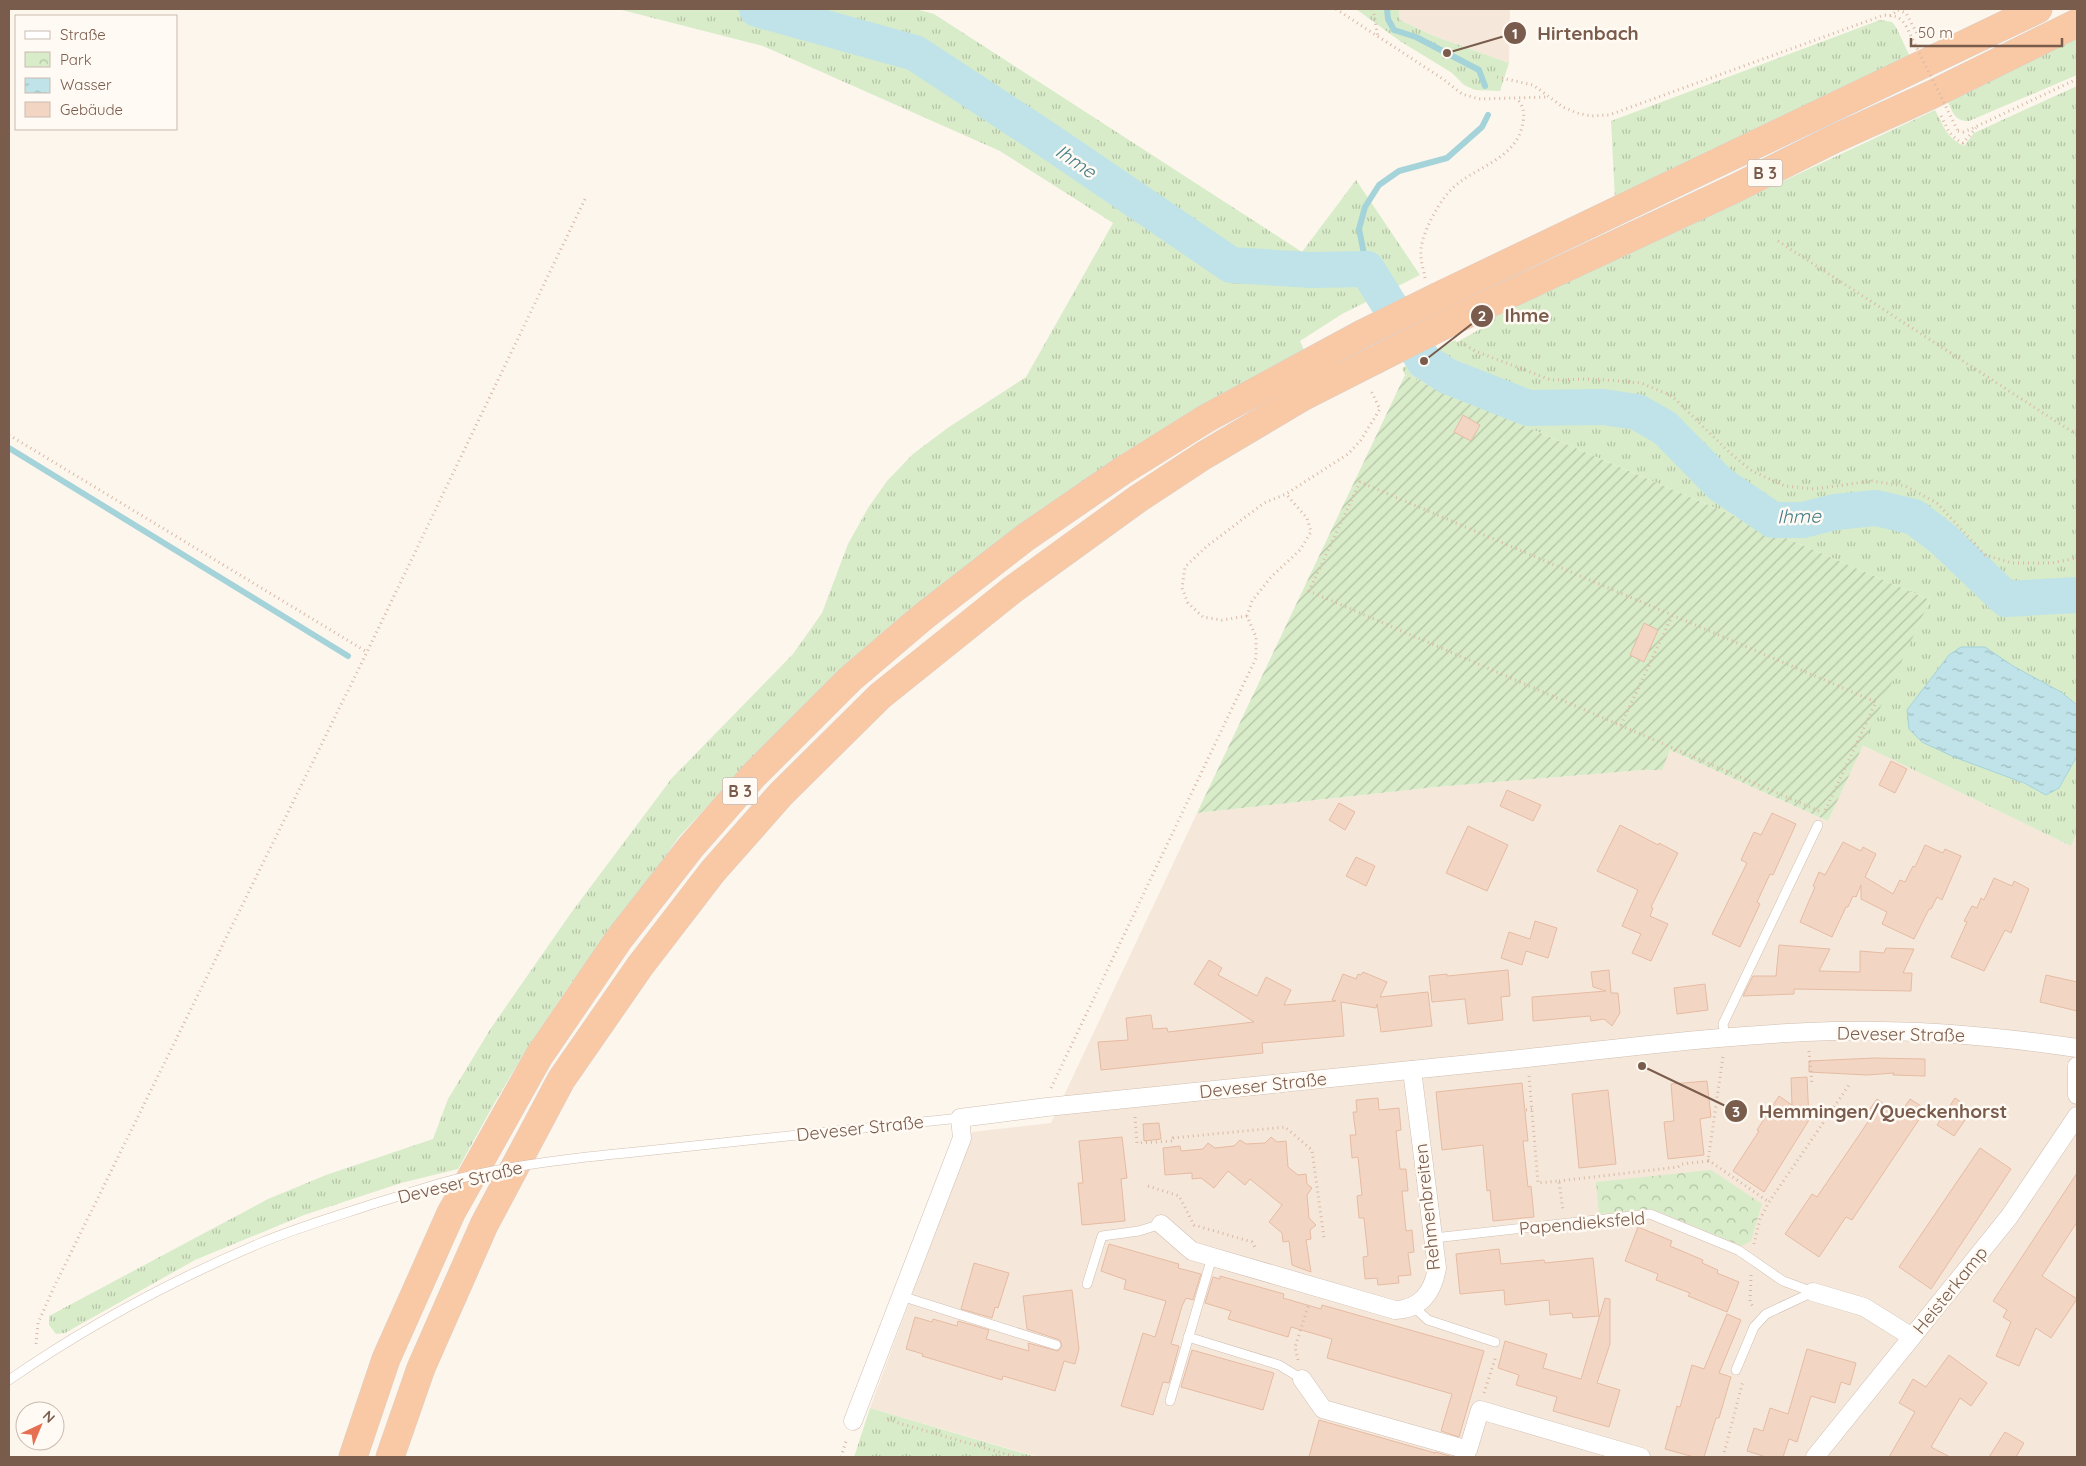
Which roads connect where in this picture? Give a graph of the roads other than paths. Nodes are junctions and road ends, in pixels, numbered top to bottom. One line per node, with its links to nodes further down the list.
1 (2038, 9): 28 (highway, B 3, bridge)
2 (2077, 22): 29 (highway, B 3, bridge)
3 (1818, 825): 4 (lane)
4 (1725, 1038): 5 (street, Deveser Straße); 7 (street, Deveser Straße)
5 (2077, 1048)
6 (2077, 1066): 8 (street)
7 (1412, 1070): 10 (street, Deveser Straße); 12 (street, Rehmenbreiten)
8 (2077, 1095)
9 (2077, 1116): 18 (street, Heisterkamp)
10 (960, 1118): 16 (street); 24 (lane, Deveser Straße, bridge)
11 (1161, 1224): 13 (street); 14 (lane)
12 (1434, 1238): 15 (lane, Papendieksfeld); 17 (street, Rehmenbreiten)
13 (1212, 1257): 17 (street); 19 (lane)
14 (1087, 1284)
15 (1813, 1292): 18 (street, Papendieksfeld); 22 (lane)
16 (901, 1296): 21 (lane); 26 (street)
17 (1414, 1307): 20 (lane)
18 (1912, 1337): 27 (street, Heisterkamp)
19 (1188, 1338): 23 (lane); 25 (lane)
20 (1495, 1342)
21 (1056, 1345)
22 (1736, 1370)
23 (1302, 1379): 30 (street)
24 (9, 1380)
25 (1170, 1401)
26 (853, 1420)
27 (1820, 1456)
28 (353, 1457)
29 (390, 1457)
30 (1641, 1457)

